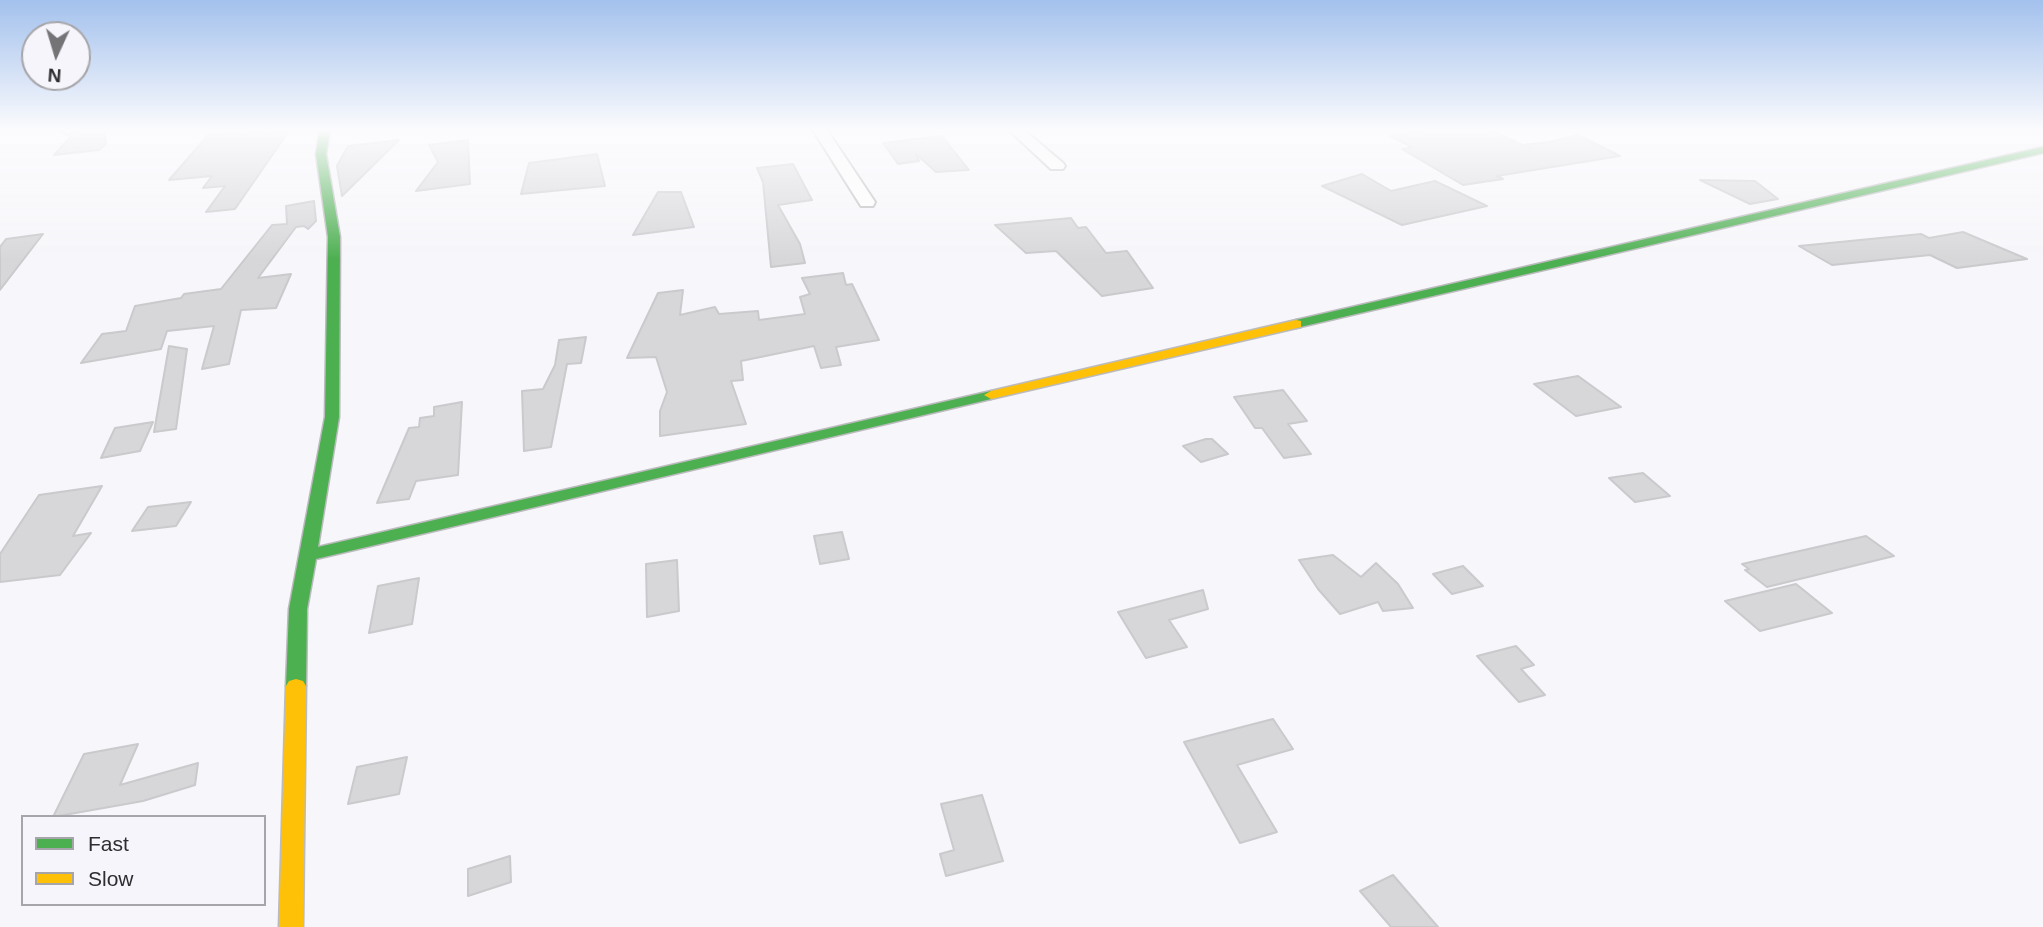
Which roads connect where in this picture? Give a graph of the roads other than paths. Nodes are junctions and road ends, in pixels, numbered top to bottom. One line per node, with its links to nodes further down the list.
1 (324, 173): 5 (street)
2 (848, 173): 4 (street)
3 (1943, 173): 5 (street)
4 (867, 202)
5 (308, 555): 6 (street)
6 (291, 927)

